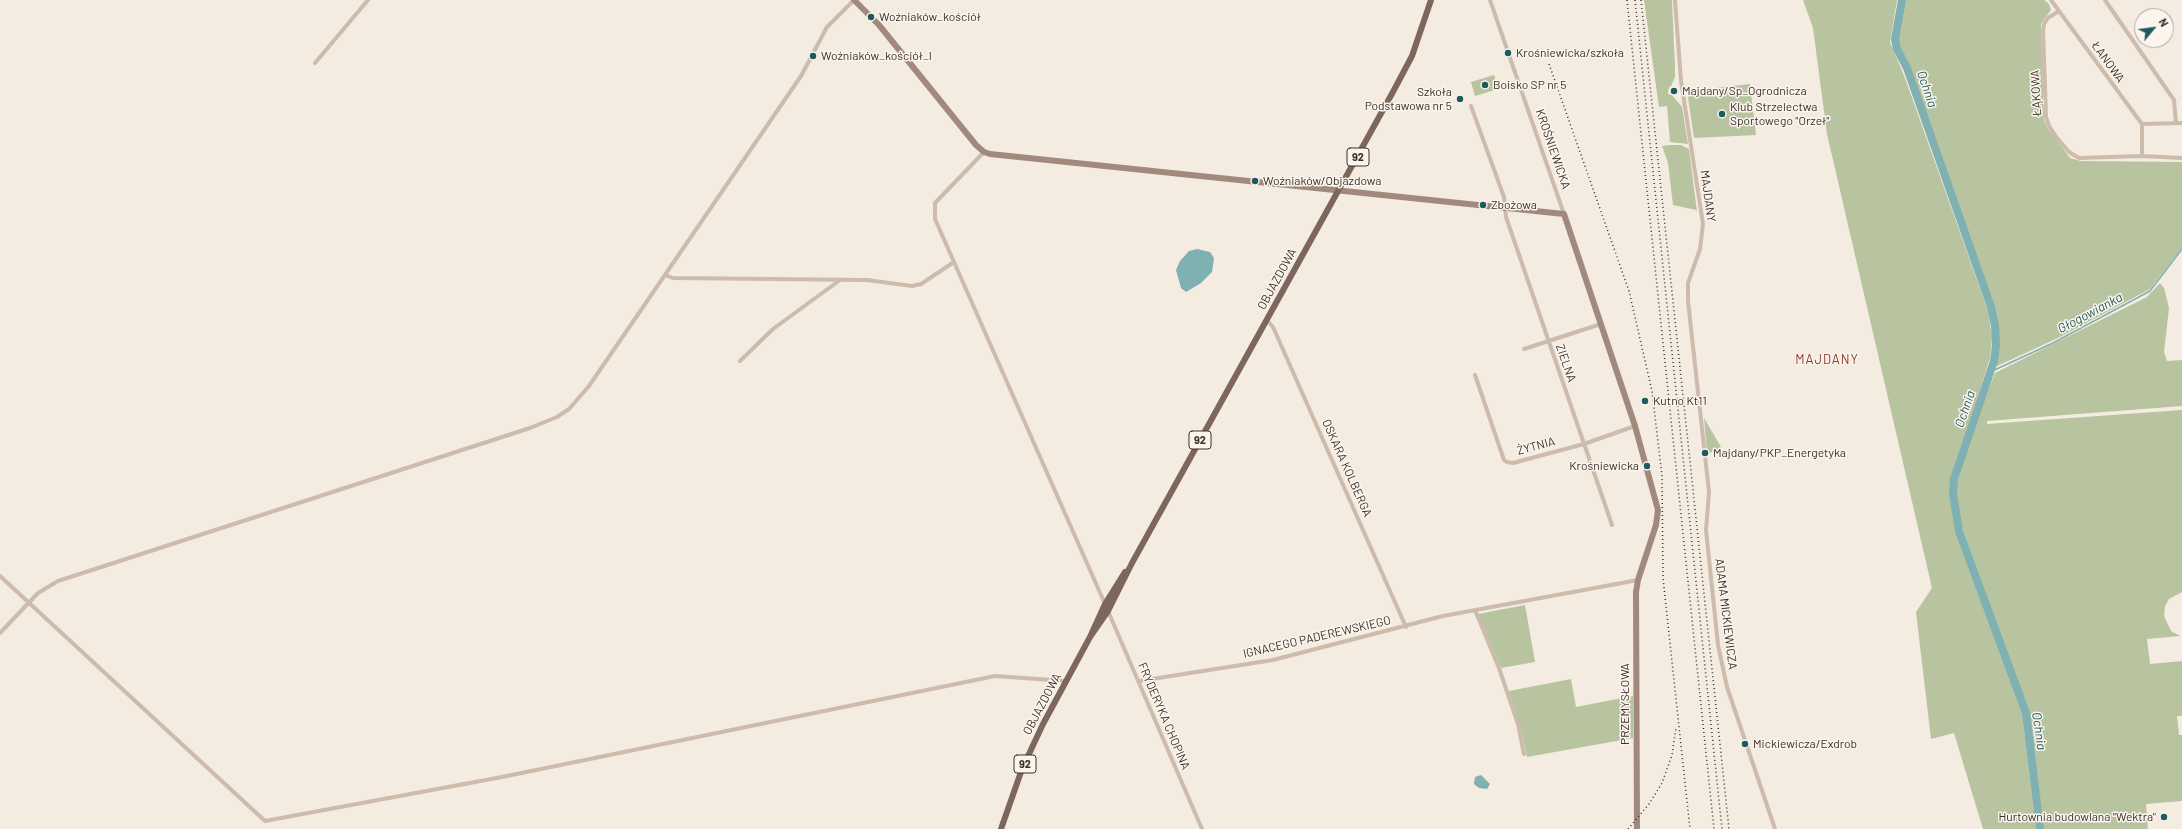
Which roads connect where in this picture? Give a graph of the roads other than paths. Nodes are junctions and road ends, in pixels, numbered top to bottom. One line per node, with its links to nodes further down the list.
1 (368, 0): 9 (street)
2 (854, 0): 14 (street); 21 (street)
3 (1430, 0): 17 (main road, OBJAZDOWA / 92)
4 (1490, 0): 19 (street, KROŚNIEWICKA)
5 (1675, 0): 31 (street, MAJDANY)
6 (2051, 0): 8 (street)
7 (2105, 0): 11 (street)
8 (2059, 11): 13 (street, ŁANOWA); 15 (street, ŁĄKOWA)
9 (315, 63)
10 (1471, 106): 18 (street, ZIELNA)
11 (2176, 123): 12 (street); 13 (street)
12 (2182, 123)
13 (2142, 124): 15 (street)
14 (984, 152): 17 (street); 20 (street)
15 (2142, 156): 16 (street, ŁĄKOWA)
16 (2182, 158)
17 (1339, 190): 18 (street); 23 (main road, OBJAZDOWA / 92)
18 (1506, 208): 19 (street); 25 (street, ZIELNA)
19 (1564, 214): 24 (street, KROŚNIEWICKA)
20 (954, 262): 22 (street); 37 (street)
21 (665, 275): 22 (street); 36 (street)
22 (841, 280): 27 (street)
23 (1267, 320): 33 (main road, OBJAZDOWA / 92); 40 (street, OSKARA KOLBERGA)
24 (1602, 324): 25 (street); 29 (street, KROŚNIEWICKA)
25 (1548, 342): 26 (street); 30 (street, ZIELNA)
26 (1524, 349)
27 (740, 360)
28 (1475, 375): 30 (street, ŻYTNIA)
29 (1635, 426): 30 (street, ŻYTNIA); 35 (street, KROŚNIEWICKA)
30 (1584, 444): 32 (street, ZIELNA)
31 (1707, 513): 49 (street, ADAMA MICKIEWICZA)
32 (1612, 525)
33 (1132, 563): 37 (main road, OBJAZDOWA / 92); 39 (main road, OBJAZDOWA / 92)
34 (0, 576): 36 (street)
35 (1638, 580): 38 (street, IGNACEGO PADEREWSKIEGO); 48 (street, PRZEMYSŁOWA)
36 (28, 602): 41 (street); 43 (street)
37 (1105, 604): 42 (main road, OBJAZDOWA / 92)
38 (1475, 610): 40 (street, IGNACEGO PADEREWSKIEGO); 45 (street)
39 (1108, 611): 42 (main road, OBJAZDOWA / 92); 44 (street, FRYDERYKA CHOPINA)
40 (1406, 627): 44 (street, IGNACEGO PADEREWSKIEGO)
41 (0, 633)
42 (1090, 637): 43 (main road, OBJAZDOWA / 92)
43 (1066, 681): 46 (main road, OBJAZDOWA / 92)
44 (1139, 681): 47 (street, FRYDERYKA CHOPINA)
45 (1524, 754)
46 (1001, 829)
47 (1202, 829)
48 (1637, 829)
49 (1775, 829)

